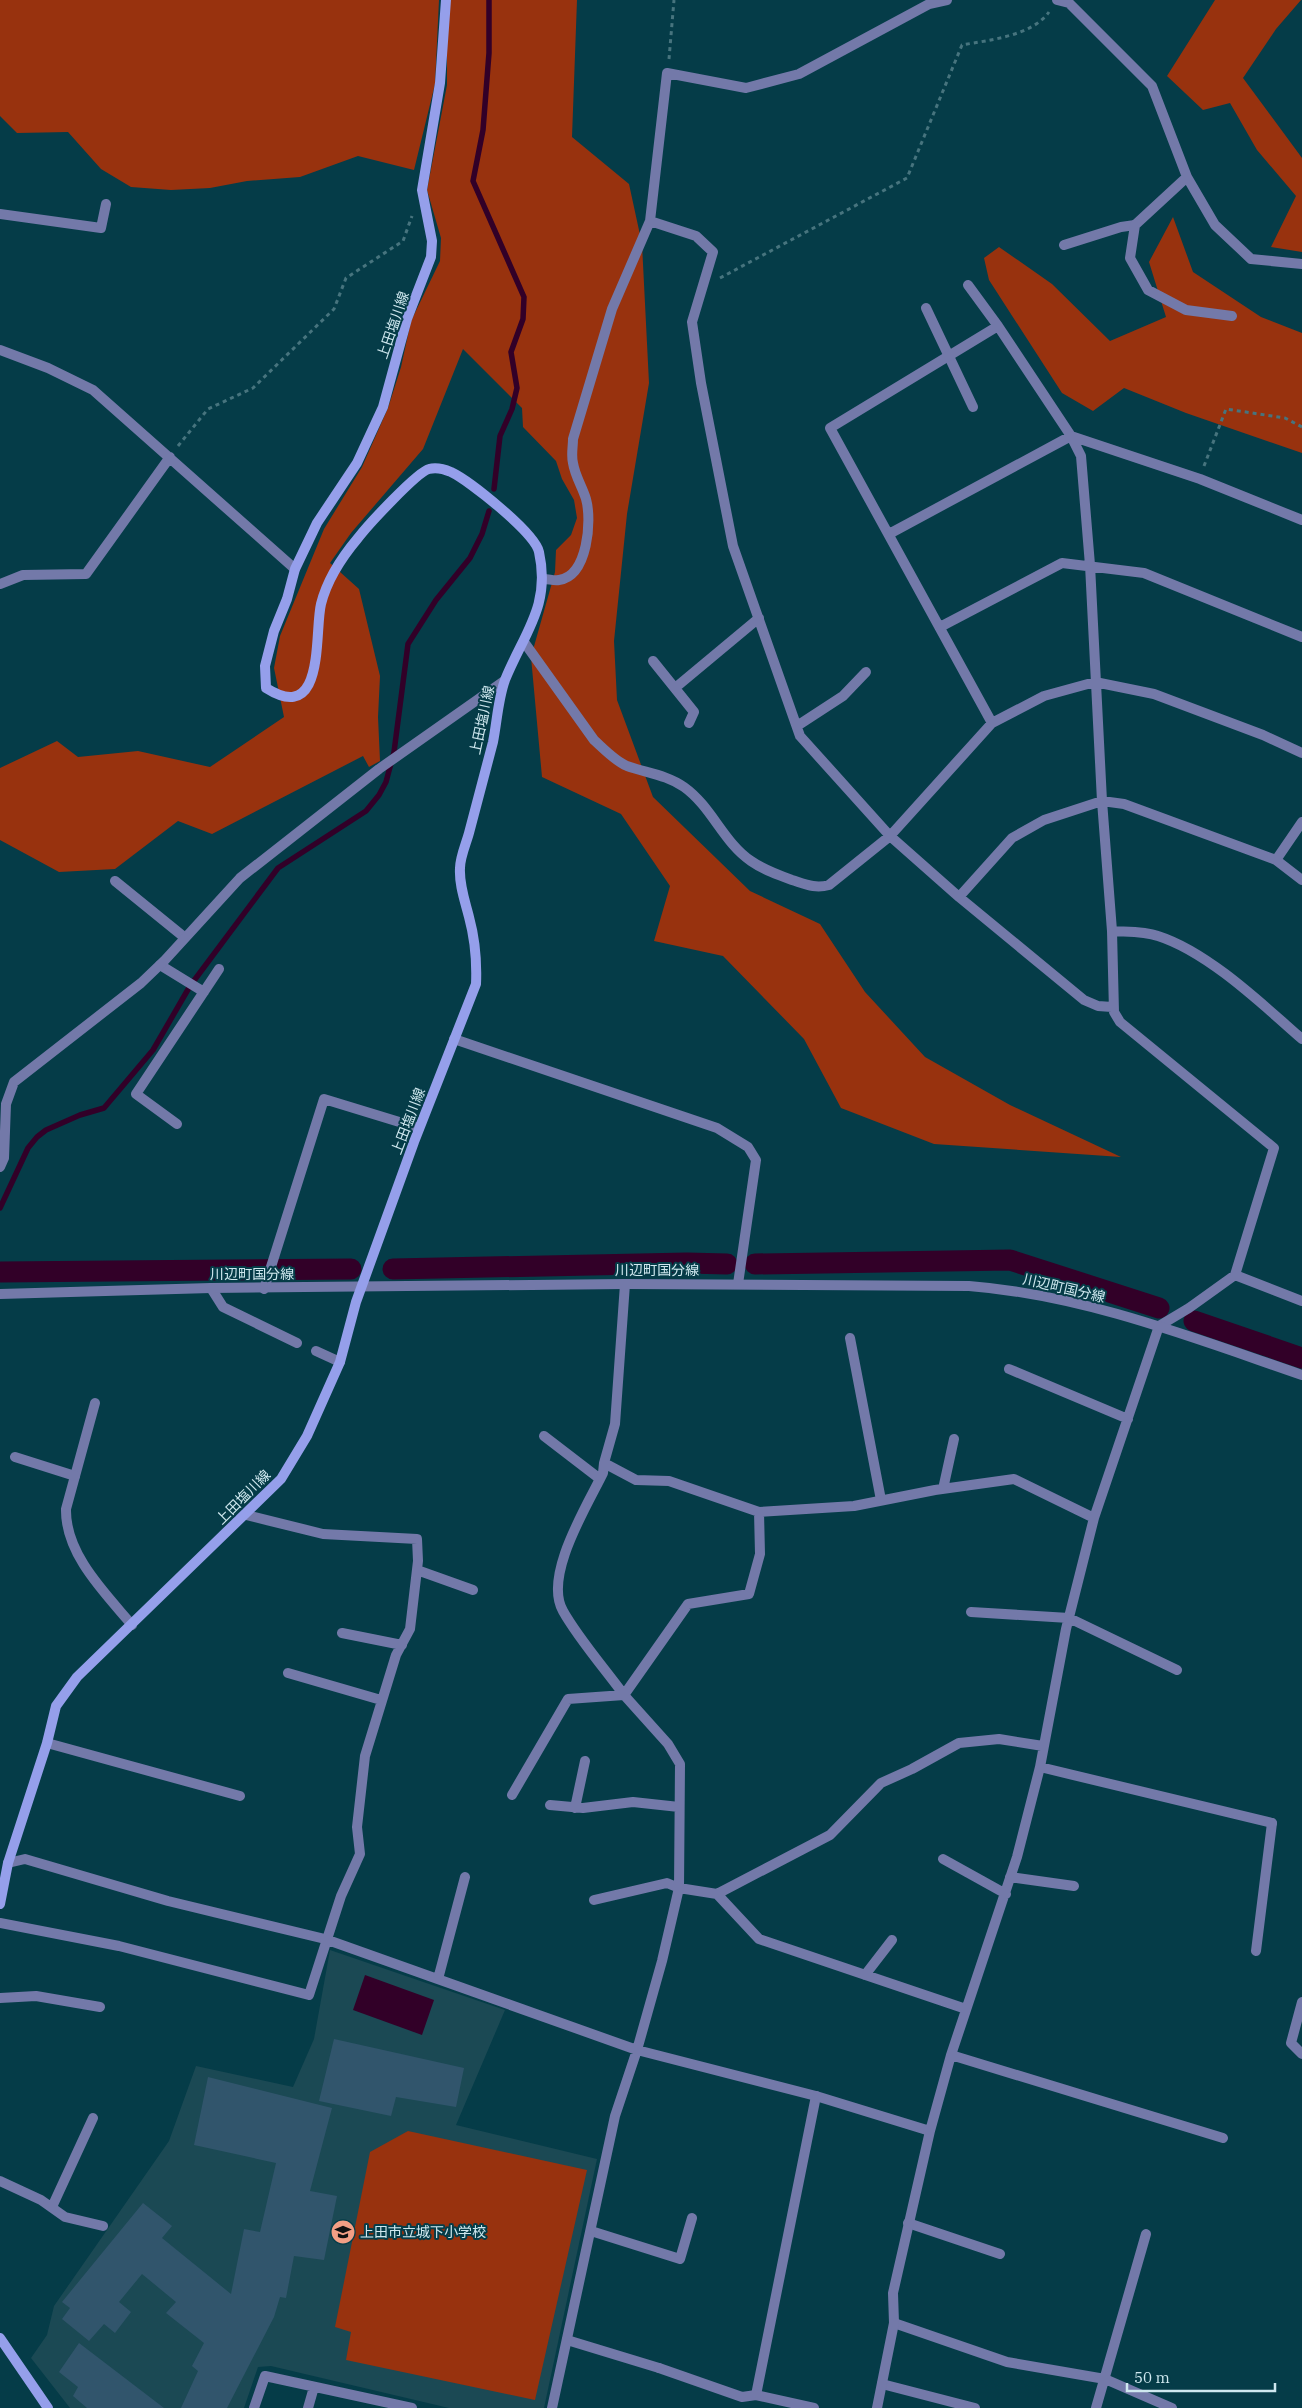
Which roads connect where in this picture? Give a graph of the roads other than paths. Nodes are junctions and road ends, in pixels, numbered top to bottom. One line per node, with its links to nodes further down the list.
1 (446, 0): 23 (main road, 上田塩川線)
2 (947, 0): 7 (street)
3 (1057, 0): 4 (street)
4 (1187, 176): 8 (street); 10 (street)
5 (106, 204): 6 (street)
6 (0, 214)
7 (650, 222): 24 (street); 26 (street)
8 (1135, 225): 9 (street); 13 (street)
9 (1064, 245)
10 (1302, 264)
11 (968, 285): 14 (street)
12 (926, 308): 16 (street)
13 (1232, 316)
14 (998, 326): 16 (street); 18 (street)
15 (0, 350): 19 (street)
16 (950, 355): 17 (street); 21 (street)
17 (973, 407)
18 (1071, 436): 20 (street); 21 (street); 22 (street)
19 (170, 457): 23 (street); 25 (street)
20 (1302, 520)
21 (889, 534): 27 (street)
22 (1090, 565): 27 (street); 28 (street); 33 (street)
23 (295, 569): 24 (main road, 上田塩川線)
24 (544, 579): 29 (main road, 上田塩川線)
25 (0, 584)
26 (759, 618): 34 (street); 37 (street)
27 (940, 627): 36 (street)
28 (1302, 637)
29 (524, 642): 32 (main road, 上田塩川線); 41 (street)
30 (653, 660): 34 (street)
31 (866, 672): 37 (street)
32 (504, 681): 47 (street); 52 (main road, 上田塩川線)
33 (1095, 682): 36 (street); 38 (street); 39 (street)
34 (675, 688): 35 (street)
35 (689, 723)
36 (992, 723): 41 (street)
37 (797, 726): 41 (street)
38 (1302, 753)
39 (1102, 801): 42 (street); 45 (street); 46 (street)
40 (1302, 822): 42 (street)
41 (890, 836): 45 (street)
42 (1276, 860): 43 (street)
43 (1302, 880)
44 (115, 881): 47 (street)
45 (959, 897): 51 (street)
46 (1112, 931): 51 (street); 53 (street)
47 (184, 937): 48 (street)
48 (160, 965): 50 (street); 56 (street)
49 (218, 969): 50 (street)
50 (203, 991): 54 (street)
51 (1112, 1007): 57 (street)
52 (454, 1039): 55 (main road, 上田塩川線); 59 (street)
53 (1302, 1039)
54 (177, 1124)
55 (419, 1128): 60 (main road, 上田塩川線); 62 (street)
56 (0, 1167)
57 (1235, 1275): 64 (street); 65 (street)
58 (625, 1284): 59 (street, 川辺町国分線); 60 (street, 川辺町国分線); 77 (street)
59 (738, 1284): 65 (street, 川辺町国分線)
60 (364, 1287): 62 (street, 川辺町国分線); 69 (main road, 上田塩川線)
61 (210, 1288): 62 (street, 川辺町国分線); 63 (street, 川辺町国分線); 67 (street)
62 (264, 1289)
63 (0, 1294)
64 (1302, 1301)
65 (1159, 1326): 71 (street, 川辺町国分線); 73 (street)
66 (850, 1338): 81 (street)
67 (297, 1343)
68 (316, 1350): 69 (street)
69 (340, 1362): 83 (main road, 上田塩川線)
70 (1009, 1369): 73 (street)
71 (1302, 1375)
72 (95, 1403): 78 (street)
73 (1128, 1419): 84 (street)
74 (544, 1436): 79 (street)
75 (954, 1439): 80 (street)
76 (15, 1457): 78 (street)
77 (604, 1462): 79 (street); 82 (street)
78 (75, 1476): 89 (street)
79 (600, 1480): 94 (street)
80 (943, 1489): 81 (street); 84 (street)
81 (881, 1500): 82 (street)
82 (759, 1512): 94 (street)
83 (246, 1515): 85 (street); 89 (main road, 上田塩川線)
84 (1094, 1518): 88 (street)
85 (417, 1570): 86 (street); 91 (street)
86 (473, 1590)
87 (972, 1612): 88 (street)
88 (1069, 1618): 92 (street); 97 (street)
89 (132, 1625): 96 (main road, 上田塩川線)
90 (342, 1633): 91 (street)
91 (402, 1644): 95 (street)
92 (1177, 1670)
93 (288, 1673): 95 (street)
94 (624, 1695): 100 (street); 103 (street)
95 (381, 1700): 116 (street)
96 (47, 1743): 101 (street); 106 (main road, 上田塩川線)
97 (1043, 1746): 99 (street); 111 (street)
98 (585, 1761): 104 (street)
99 (1040, 1767): 108 (street); 118 (street)
100 (512, 1795)
101 (240, 1796)
102 (550, 1805): 104 (street)
103 (679, 1807): 104 (street); 110 (street)
104 (575, 1808)
105 (943, 1859): 112 (street)
106 (4, 1863): 114 (main road, 上田塩川線); 116 (street)
107 (465, 1877): 120 (street)
108 (1010, 1878): 109 (street); 112 (street)
109 (1074, 1886)
110 (679, 1888): 111 (street); 113 (street); 125 (street)
111 (717, 1894): 119 (street)
112 (1006, 1894): 124 (street)
113 (594, 1900)
114 (0, 1904)
115 (0, 1923): 116 (street)
116 (325, 1939): 120 (street)
117 (892, 1940): 119 (street)
118 (1256, 1951)
119 (865, 1975): 124 (street)
120 (438, 1979): 125 (street)
121 (0, 1998): 123 (street)
122 (1302, 2002): 126 (street)
123 (100, 2007)
124 (966, 2009): 127 (street)
125 (637, 2050): 128 (street); 137 (street)
126 (1302, 2054)
127 (951, 2055): 130 (street); 131 (street)
128 (816, 2096): 130 (street); 146 (street)
129 (93, 2118): 133 (street)
130 (930, 2132): 135 (street)
131 (1223, 2138)
132 (0, 2181): 133 (street)
133 (52, 2207): 136 (street)
134 (692, 2218): 137 (street)
135 (908, 2223): 139 (street); 140 (street)
136 (103, 2226)
137 (591, 2231): 142 (street)
138 (1146, 2234): 143 (street)
139 (1000, 2254)
140 (894, 2323): 143 (street); 144 (street)
141 (0, 2338): 148 (main road)
142 (567, 2340): 146 (street); 152 (street)
143 (1105, 2379): 156 (street); 157 (street)
144 (882, 2384): 154 (street); 155 (street)
145 (314, 2387): 147 (street); 149 (street); 150 (street)
146 (756, 2395): 153 (street)
147 (392, 2406): 151 (street)
148 (48, 2408)
149 (254, 2408)
150 (308, 2408)
151 (412, 2408)
152 (552, 2408)
153 (814, 2408)
154 (877, 2408)
155 (975, 2408)
156 (1096, 2408)
157 (1172, 2408)

